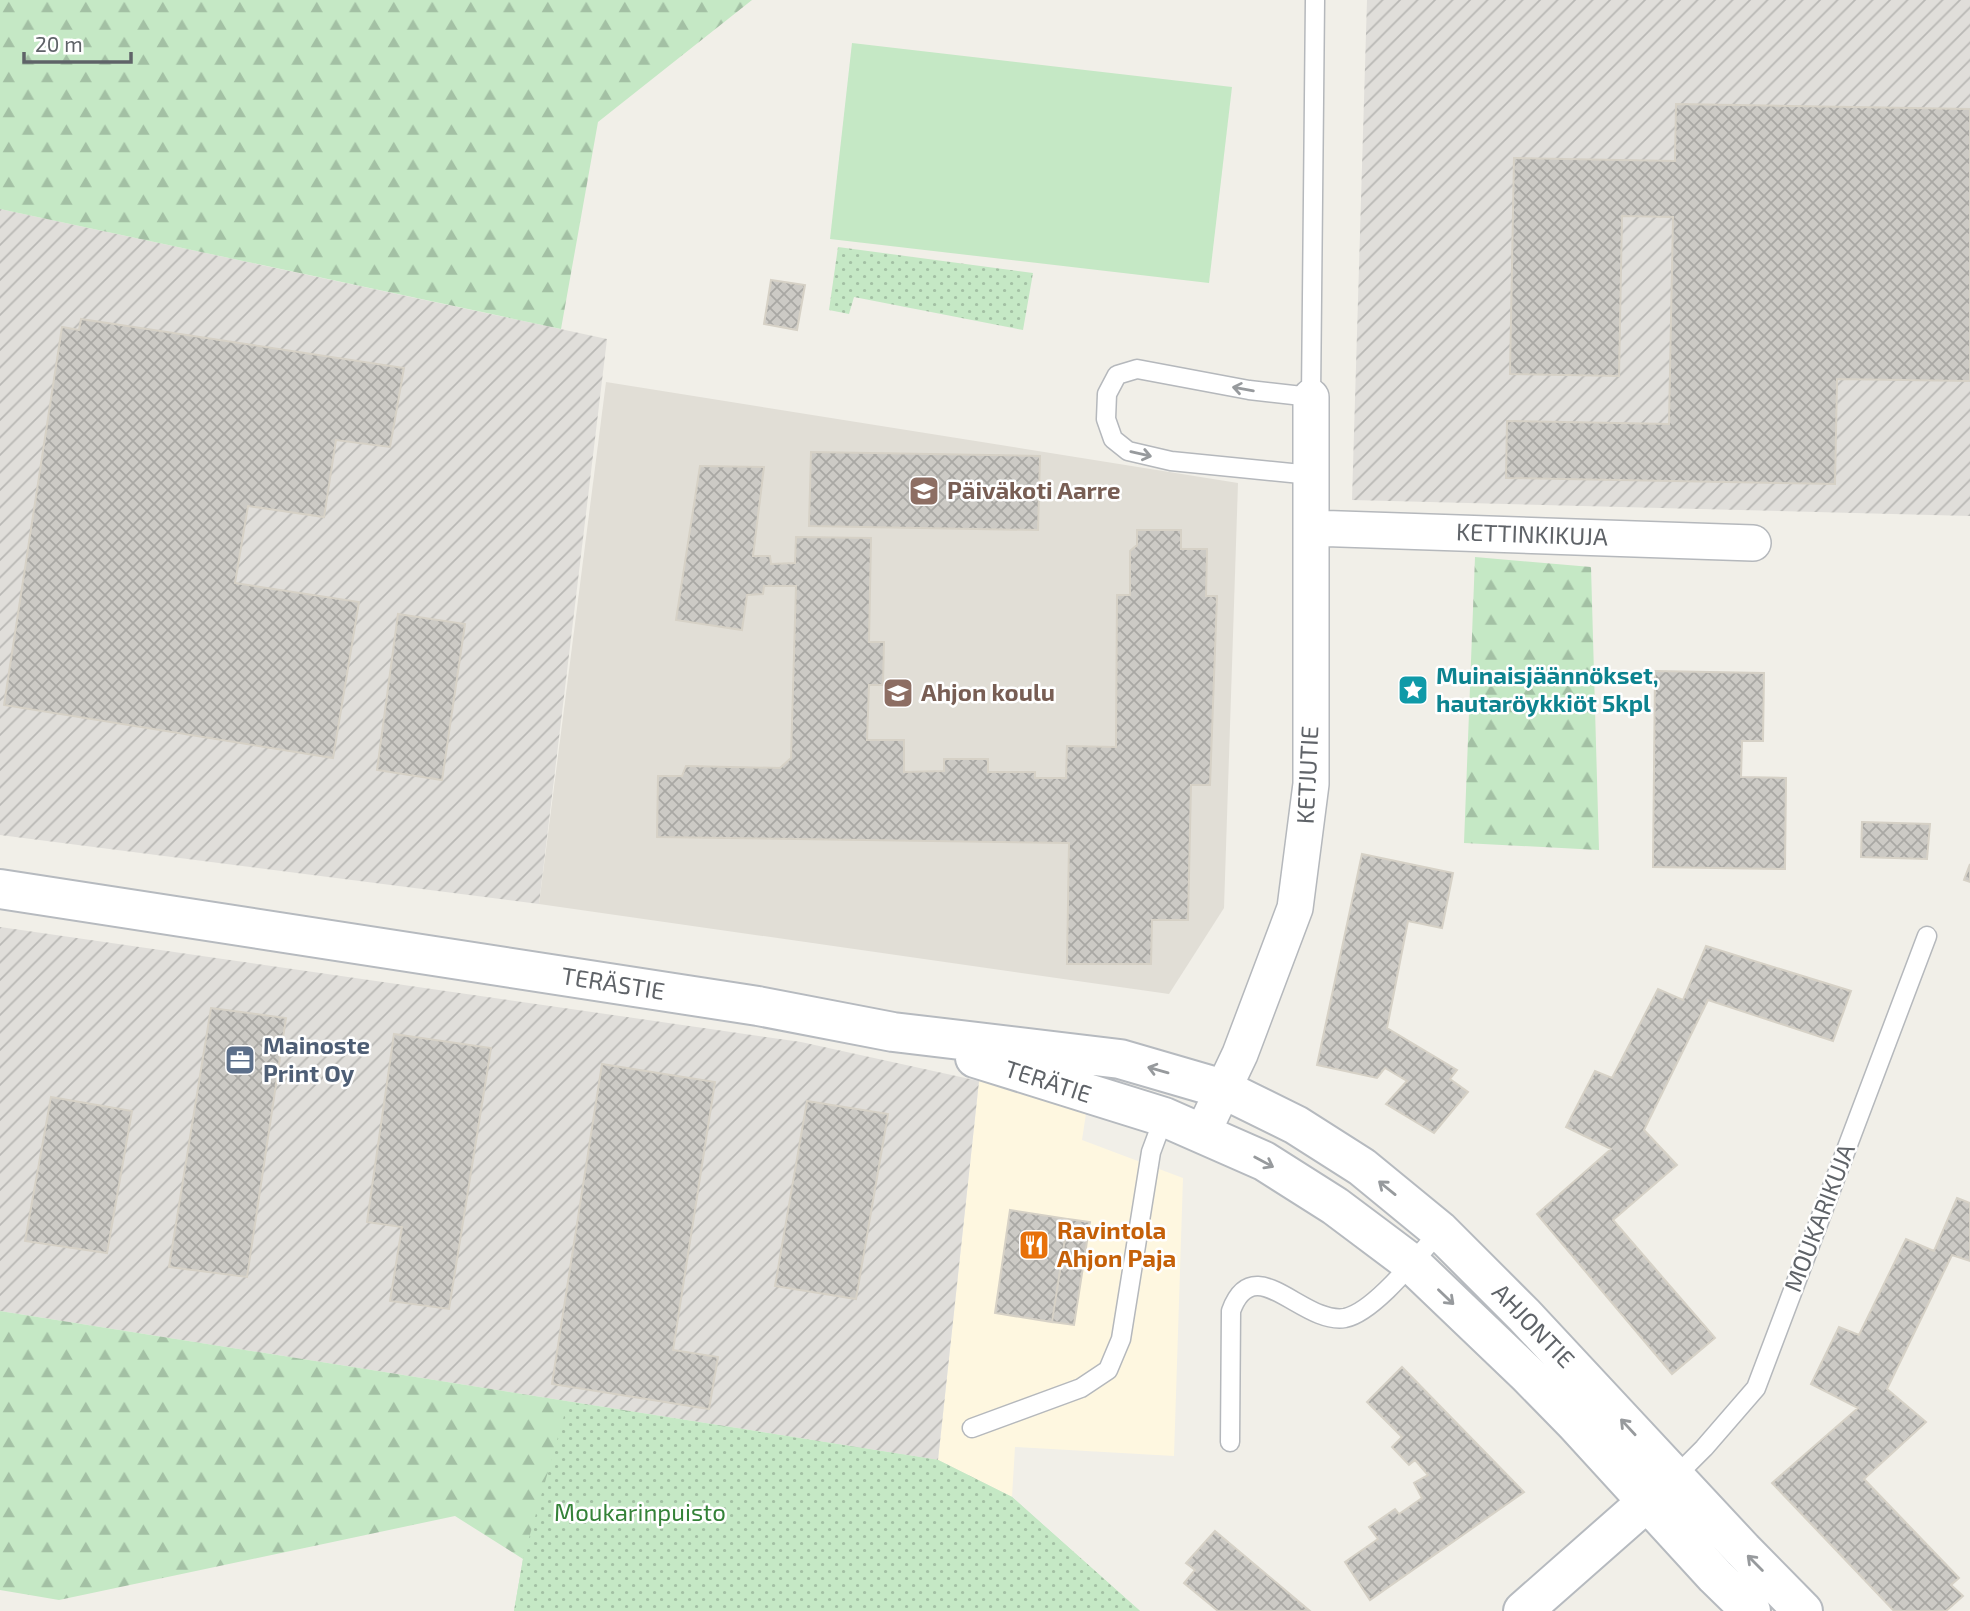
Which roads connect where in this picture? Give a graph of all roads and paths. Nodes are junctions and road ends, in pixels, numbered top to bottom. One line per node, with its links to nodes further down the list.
1 (1315, 0): 2 (lane)
2 (1311, 397): 3 (street, KETJUTIE); 3 (lane, one-way to 3)
3 (1311, 475): 4 (street, KETJUTIE)
4 (1311, 528): 5 (street, KETTINKIKUJA); 9 (street, KETJUTIE)
5 (1753, 543)
6 (0, 889): 8 (street, TERÄSTIE)
7 (1927, 936): 16 (lane, MOUKARIKUJA)
8 (893, 1032): 9 (street, TERÄSTIE, one-way to 8); 10 (street, TERÄTIE)
9 (1223, 1088): 11 (street, KETJUTIE); 12 (street, AHJONTIE, one-way to 9)
10 (1164, 1117): 11 (street, TERÄTIE); 14 (lane)
11 (1202, 1134): 13 (street, AHJONTIE, one-way to 13)
12 (1440, 1231): 13 (lane); 16 (street, AHJONTIE, one-way to 12)
13 (1411, 1263): 15 (lane); 16 (street, AHJONTIE, one-way to 16)
14 (972, 1428)
15 (1230, 1442)
16 (1661, 1489): 17 (street); 18 (street, AHJONTIE); 19 (street, AHJONTIE, one-way to 16)
17 (1523, 1611)
18 (1751, 1611)
19 (1803, 1611)

